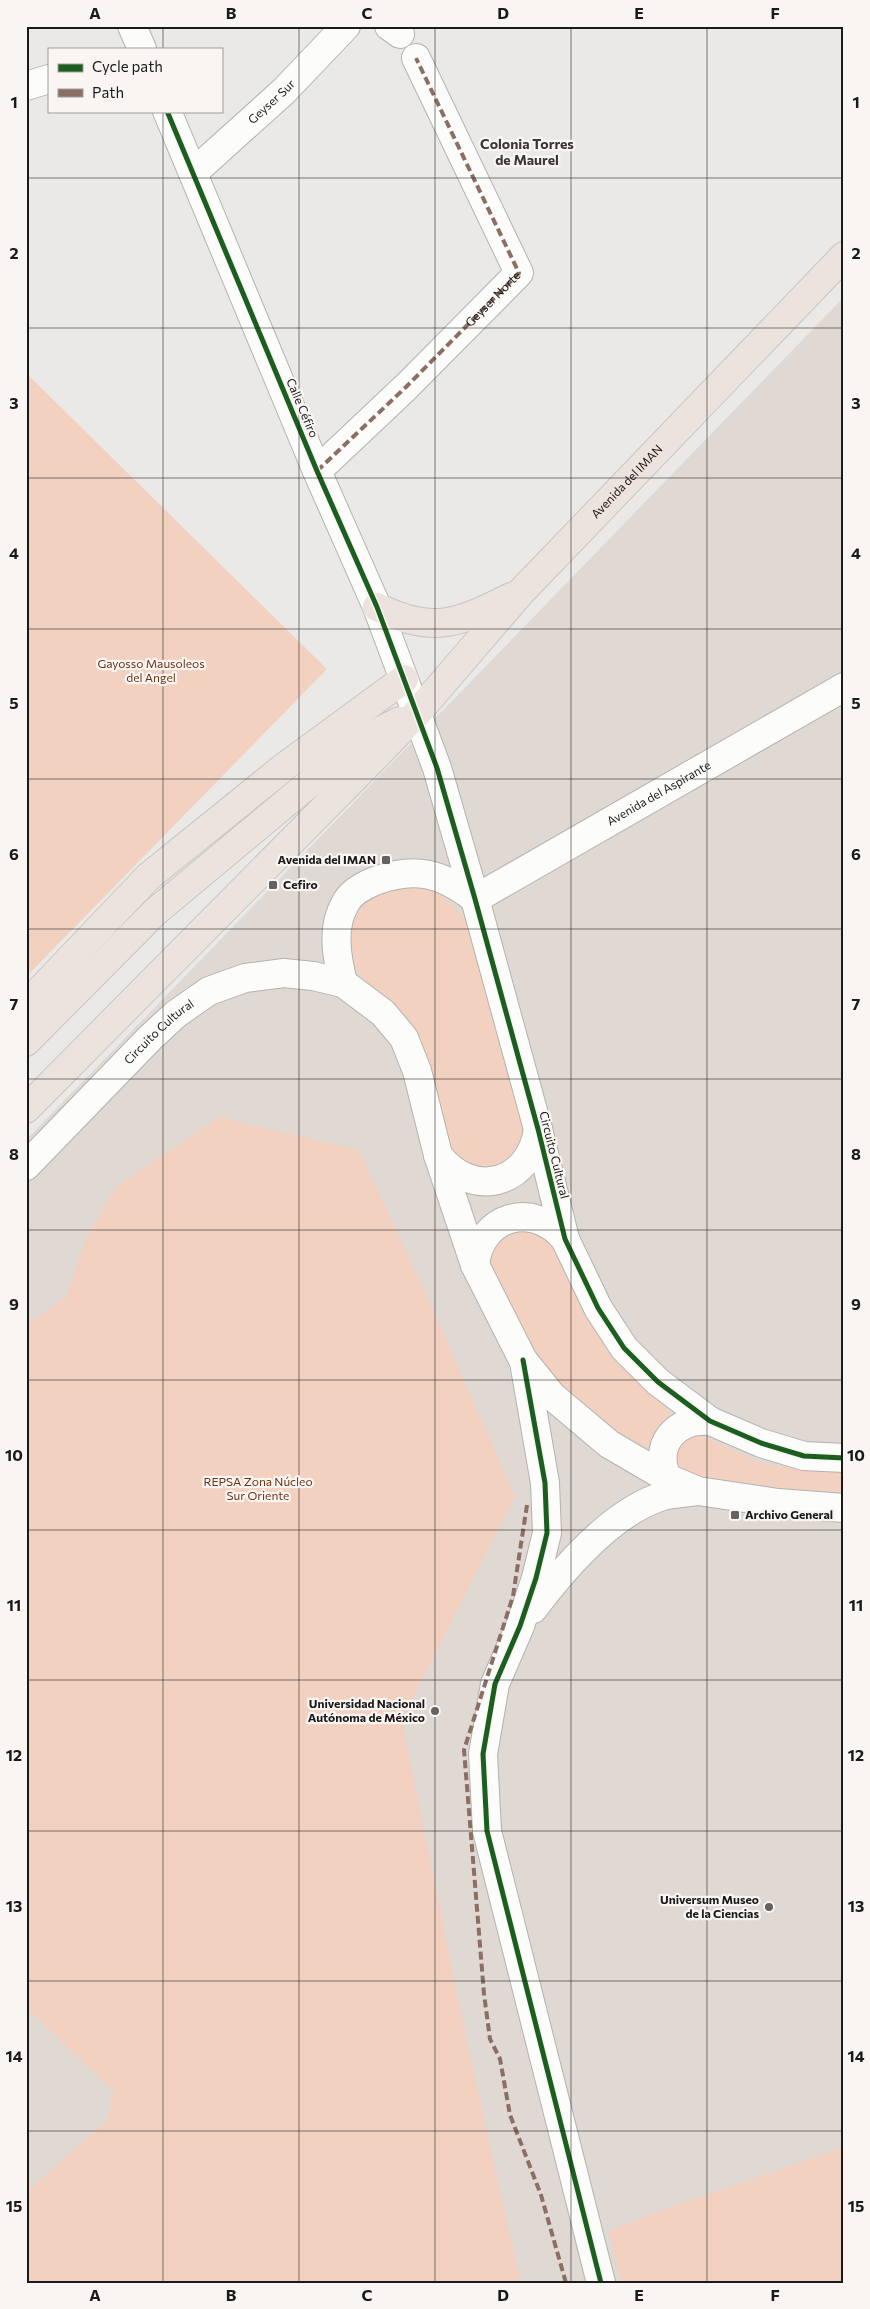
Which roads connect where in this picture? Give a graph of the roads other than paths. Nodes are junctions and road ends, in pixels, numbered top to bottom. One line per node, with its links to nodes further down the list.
1 (132, 26): 3 (street)
2 (346, 26): 8 (street, Geyser Sur)
3 (142, 48)
4 (416, 58): 10 (street, Geyser Norte)
5 (48, 79): 6 (street)
6 (26, 86)
7 (167, 112): 8 (street, Calle Céfiro)
8 (193, 173): 10 (street, Calle Céfiro)
9 (844, 256): 11 (main road, Avenida del IMAN)
10 (317, 471): 12 (street, Calle Céfiro)
11 (521, 592): 12 (main road); 15 (main road, Avenida del IMAN)
12 (377, 607): 13 (street, Calle Céfiro)
13 (404, 679): 15 (street, Calle Céfiro); 18 (main road)
14 (844, 687): 16 (street, Avenida del Aspirante)
15 (417, 713): 16 (street, Circuito Cultural); 19 (main road, Avenida del IMAN); 20 (main road, Avenida del IMAN)
16 (475, 899): 17 (street); 21 (street, Circuito Cultural)
17 (343, 983): 22 (street, Circuito Cultural); 23 (street, Circuito Cultural)
18 (26, 1005)
19 (26, 1042)
20 (26, 1109)
21 (538, 1129): 22 (street); 24 (street, Circuito Cultural)
22 (438, 1155): 25 (street, Circuito Cultural)
23 (26, 1166)
24 (565, 1239): 25 (street); 27 (street, Circuito Cultural)
25 (475, 1265): 26 (street, Circuito Cultural)
26 (523, 1360): 29 (street, Circuito Cultural); 32 (street)
27 (710, 1421): 28 (street, Circuito Cultural); 29 (street)
28 (844, 1458)
29 (667, 1478): 30 (street, Circuito Cultural)
30 (698, 1491): 31 (street, Circuito Cultural); 32 (street)
31 (844, 1508)
32 (520, 1626): 33 (street)
33 (601, 2283)

